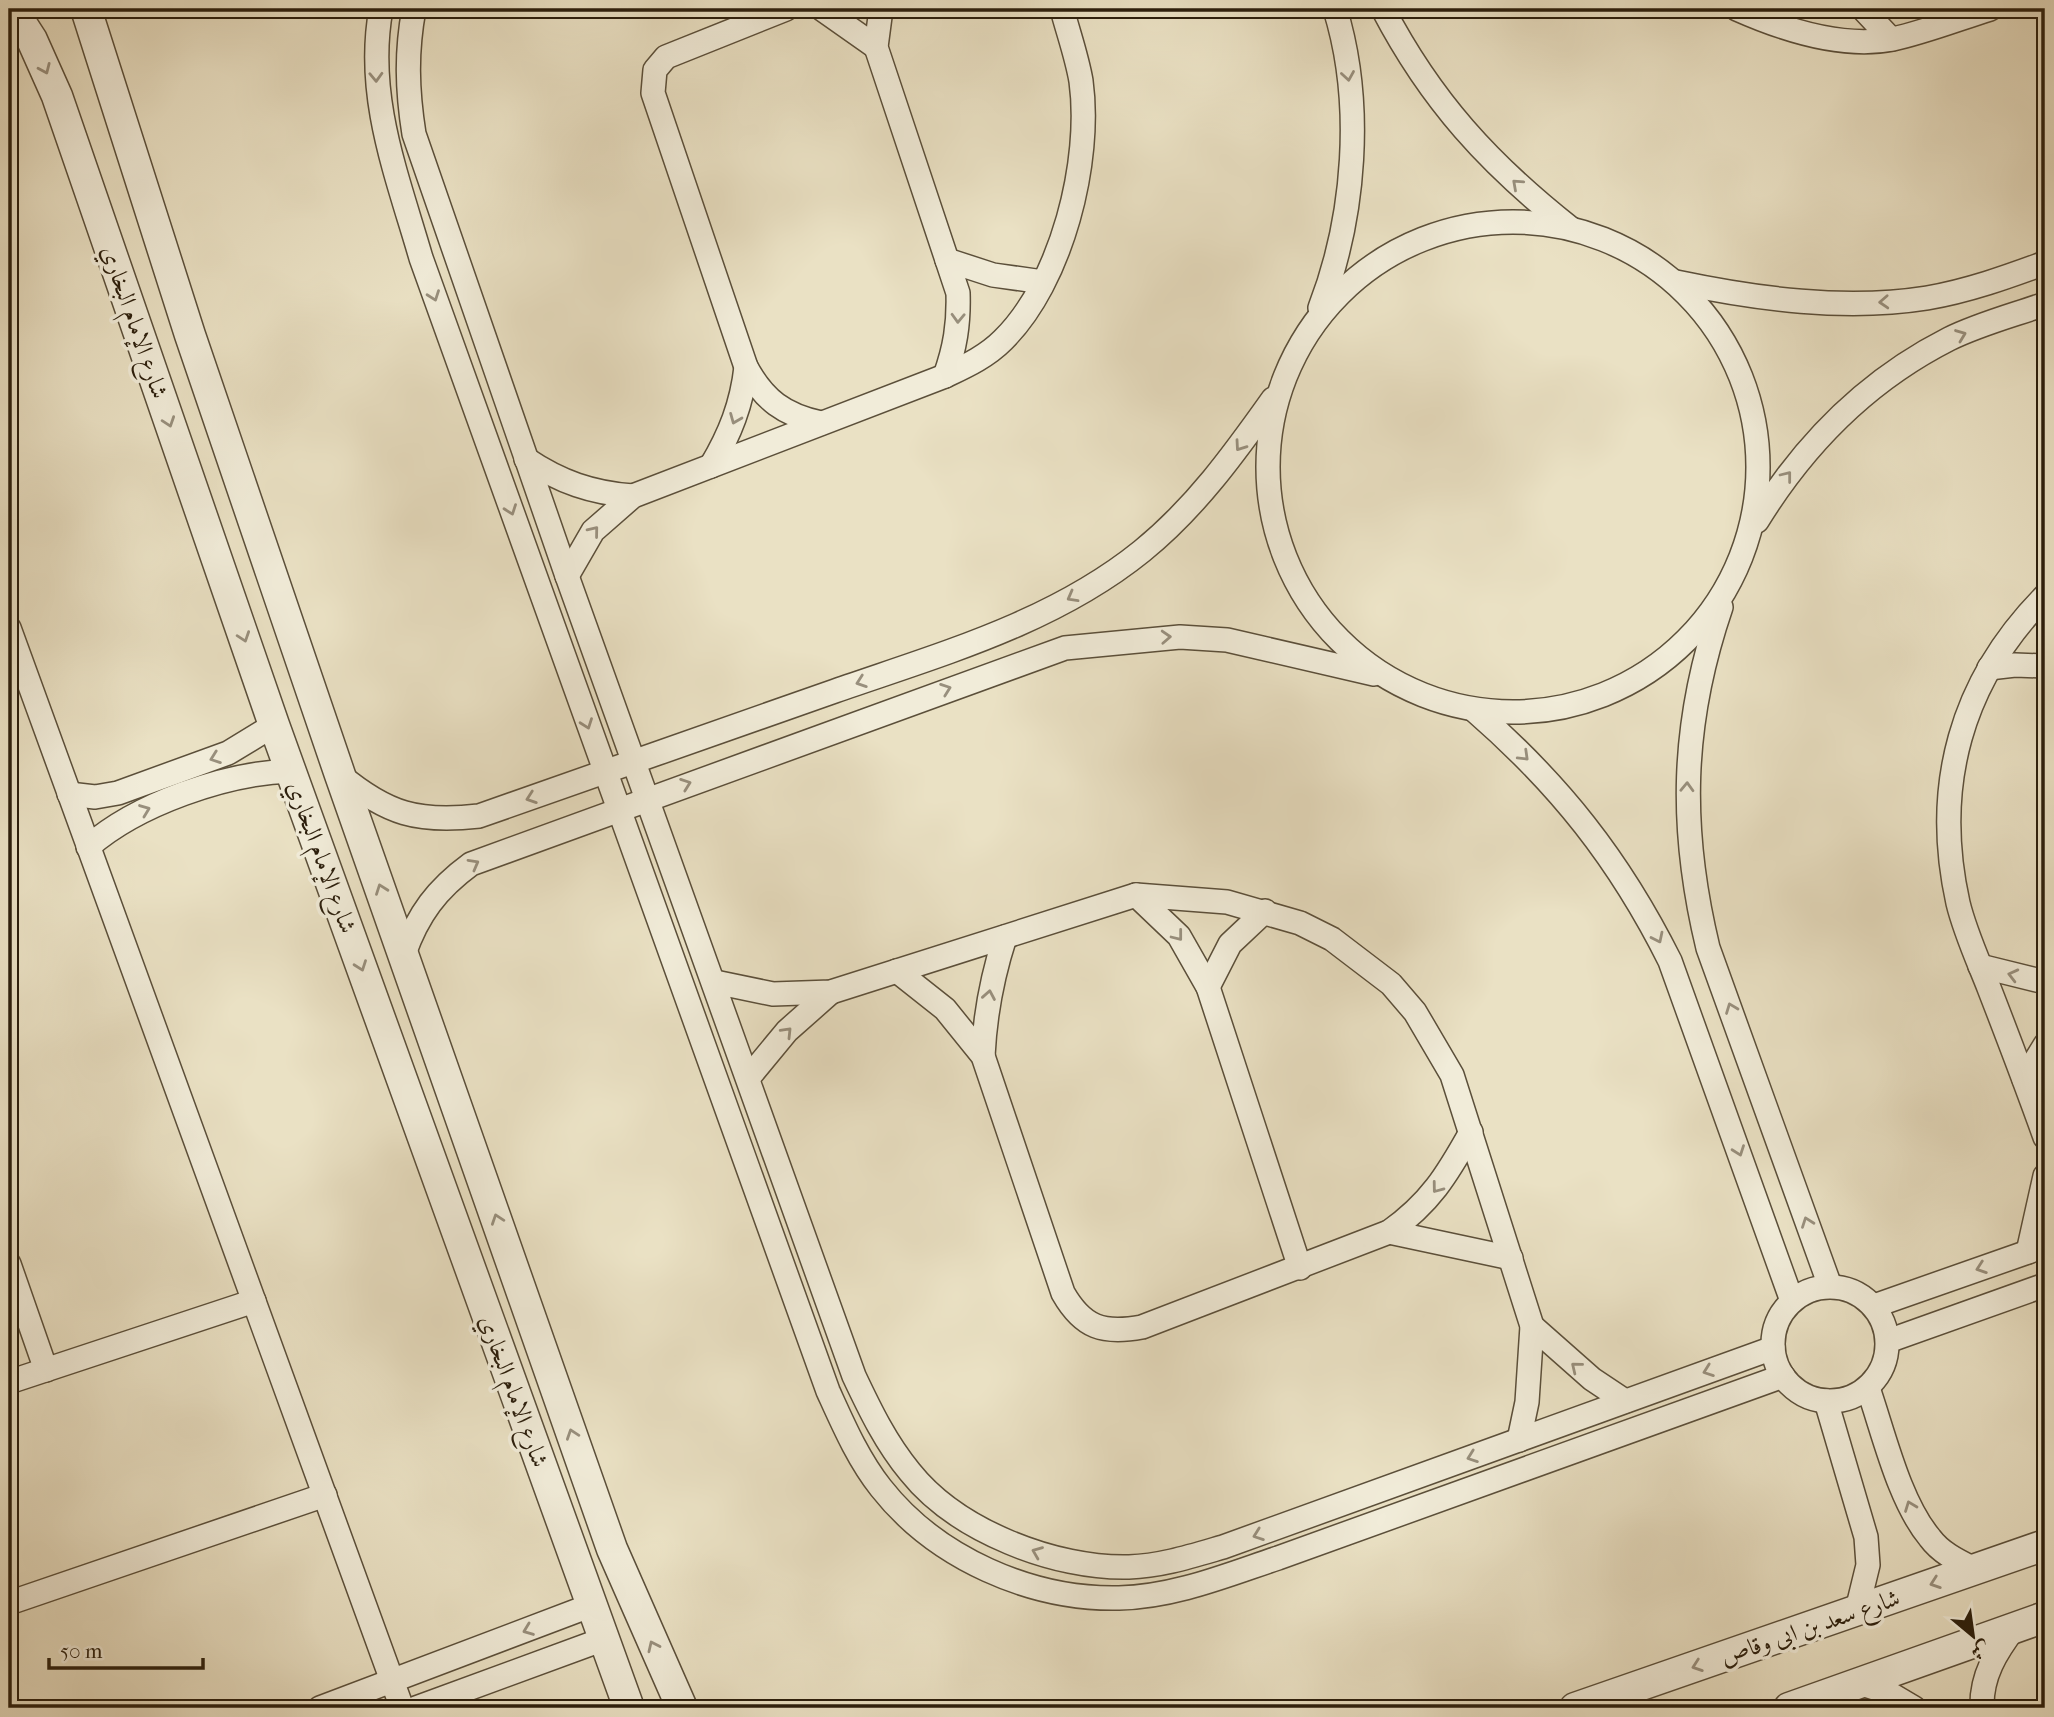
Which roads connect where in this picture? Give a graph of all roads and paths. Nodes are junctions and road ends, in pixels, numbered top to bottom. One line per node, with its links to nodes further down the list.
1 (12, 9): 40 (street, شارع الإمام البخاري, one-way to 40)
2 (86, 9): 44 (street, شارع الإمام البخاري)
3 (381, 9): 43 (street, one-way to 43)
4 (414, 9): 28 (street)
5 (786, 9): 24 (street)
6 (822, 9): 16 (street)
7 (881, 9): 16 (street)
8 (1062, 9): 20 (street)
9 (1335, 9): 23 (street, one-way to 23)
10 (1383, 9): 17 (street, one-way to 10)
11 (1737, 9): 14 (street)
12 (1863, 9): 15 (street)
13 (1990, 9): 15 (street)
14 (1772, 15): 15 (street)
15 (1891, 39)
16 (876, 47): 18 (street)
17 (1570, 228): 21 (street); 23 (street)
18 (947, 260): 20 (street); 25 (street, one-way to 25)
19 (2045, 263): 21 (street, one-way to 21)
20 (1043, 282): 25 (street)
21 (1676, 282): 31 (street)
22 (2045, 304): 31 (street, one-way to 22)
23 (1316, 319): 26 (street)
24 (746, 367): 27 (street); 29 (street, one-way to 29)
25 (944, 376): 27 (street)
26 (1279, 390): 38 (street); 41 (street, one-way to 41)
27 (821, 423): 29 (street)
28 (526, 459): 30 (street); 32 (street)
29 (711, 466): 30 (street)
30 (633, 496): 32 (street, one-way to 30)
31 (1750, 533): 33 (street)
32 (568, 576): 41 (street)
33 (1730, 582): 39 (street); 72 (street, one-way to 33)
34 (2045, 596): 37 (street)
35 (9, 628): 45 (street)
36 (2045, 666): 37 (street)
37 (1989, 668): 53 (street)
38 (1381, 676): 39 (street); 46 (street, one-way to 38)
39 (1474, 710): 74 (street, one-way to 74)
40 (274, 724): 42 (street, شارع الإمام البخاري); 45 (street, one-way to 45)
41 (636, 761): 43 (street); 46 (street)
42 (291, 771): 48 (street, one-way to 42); 90 (street, شارع الإمام البخاري, one-way to 90)
43 (604, 772): 44 (street, one-way to 44); 47 (street)
44 (340, 775): 52 (street, شارع الإمام البخاري, one-way to 44)
45 (69, 794): 48 (street)
46 (649, 798): 47 (street); 55 (street)
47 (618, 809): 52 (street, one-way to 47); 80 (street)
48 (88, 847): 73 (street)
49 (1136, 895): 50 (street); 51 (street); 57 (street, one-way to 57)
50 (1265, 911): 57 (street); 63 (street)
51 (1005, 937): 54 (street); 60 (street, one-way to 51)
52 (404, 954): 97 (street, شارع الإمام البخاري, one-way to 52)
53 (1980, 966): 56 (street, one-way to 53); 62 (street)
54 (897, 971): 58 (street); 60 (street)
55 (715, 982): 58 (street); 61 (street)
56 (2045, 982)
57 (1208, 987): 70 (street)
58 (831, 992): 61 (street, one-way to 58)
59 (2045, 1045): 62 (street)
60 (983, 1056): 70 (street)
61 (748, 1077): 85 (street, one-way to 61)
62 (2024, 1079): 64 (street)
63 (1471, 1132): 66 (street, one-way to 66); 68 (street)
64 (2045, 1137)
65 (2045, 1176): 67 (street)
66 (1389, 1232): 68 (street); 70 (street)
67 (2037, 1249): 75 (street, one-way to 75)
68 (1511, 1258): 76 (street)
69 (9, 1264): 79 (street)
70 (1300, 1268)
71 (2045, 1284): 77 (street)
72 (1830, 1286): 74 (street); 75 (street)
73 (254, 1301): 79 (street); 86 (street)
74 (1792, 1301): 78 (street)
75 (1874, 1306): 77 (street)
76 (1532, 1326): 83 (street, one-way to 76); 85 (street)
77 (1888, 1341): 82 (street)
78 (1773, 1348): 80 (street); 83 (street, one-way to 83)
79 (46, 1370): 81 (street)
80 (1783, 1376): 84 (street)
81 (9, 1382)
82 (1868, 1388): 84 (street); 88 (street, one-way to 82)
83 (1625, 1401): 85 (street)
84 (1826, 1401): 91 (street)
85 (1519, 1440)
86 (325, 1495): 89 (street); 95 (street)
87 (2045, 1545): 88 (street, شارع سعد بن ابى وقاص)
88 (1974, 1569): 91 (street, شارع سعد بن ابى وقاص, one-way to 91)
89 (9, 1603)
90 (592, 1605): 94 (street, شارع الإمام البخاري); 95 (street, one-way to 95)
91 (1857, 1610): 102 (street, شارع سعد بن ابى وقاص, one-way to 102)
92 (2045, 1617): 93 (street)
93 (2015, 1627): 96 (street); 105 (street)
94 (604, 1639): 100 (street); 101 (street, شارع الإمام البخاري)
95 (393, 1682): 98 (street); 99 (street)
96 (1859, 1683): 103 (street); 104 (street)
97 (677, 1706)
98 (320, 1708)
99 (402, 1708)
100 (416, 1708)
101 (629, 1708)
102 (1575, 1708)
103 (1790, 1708)
104 (1914, 1708)
105 (1982, 1708)

